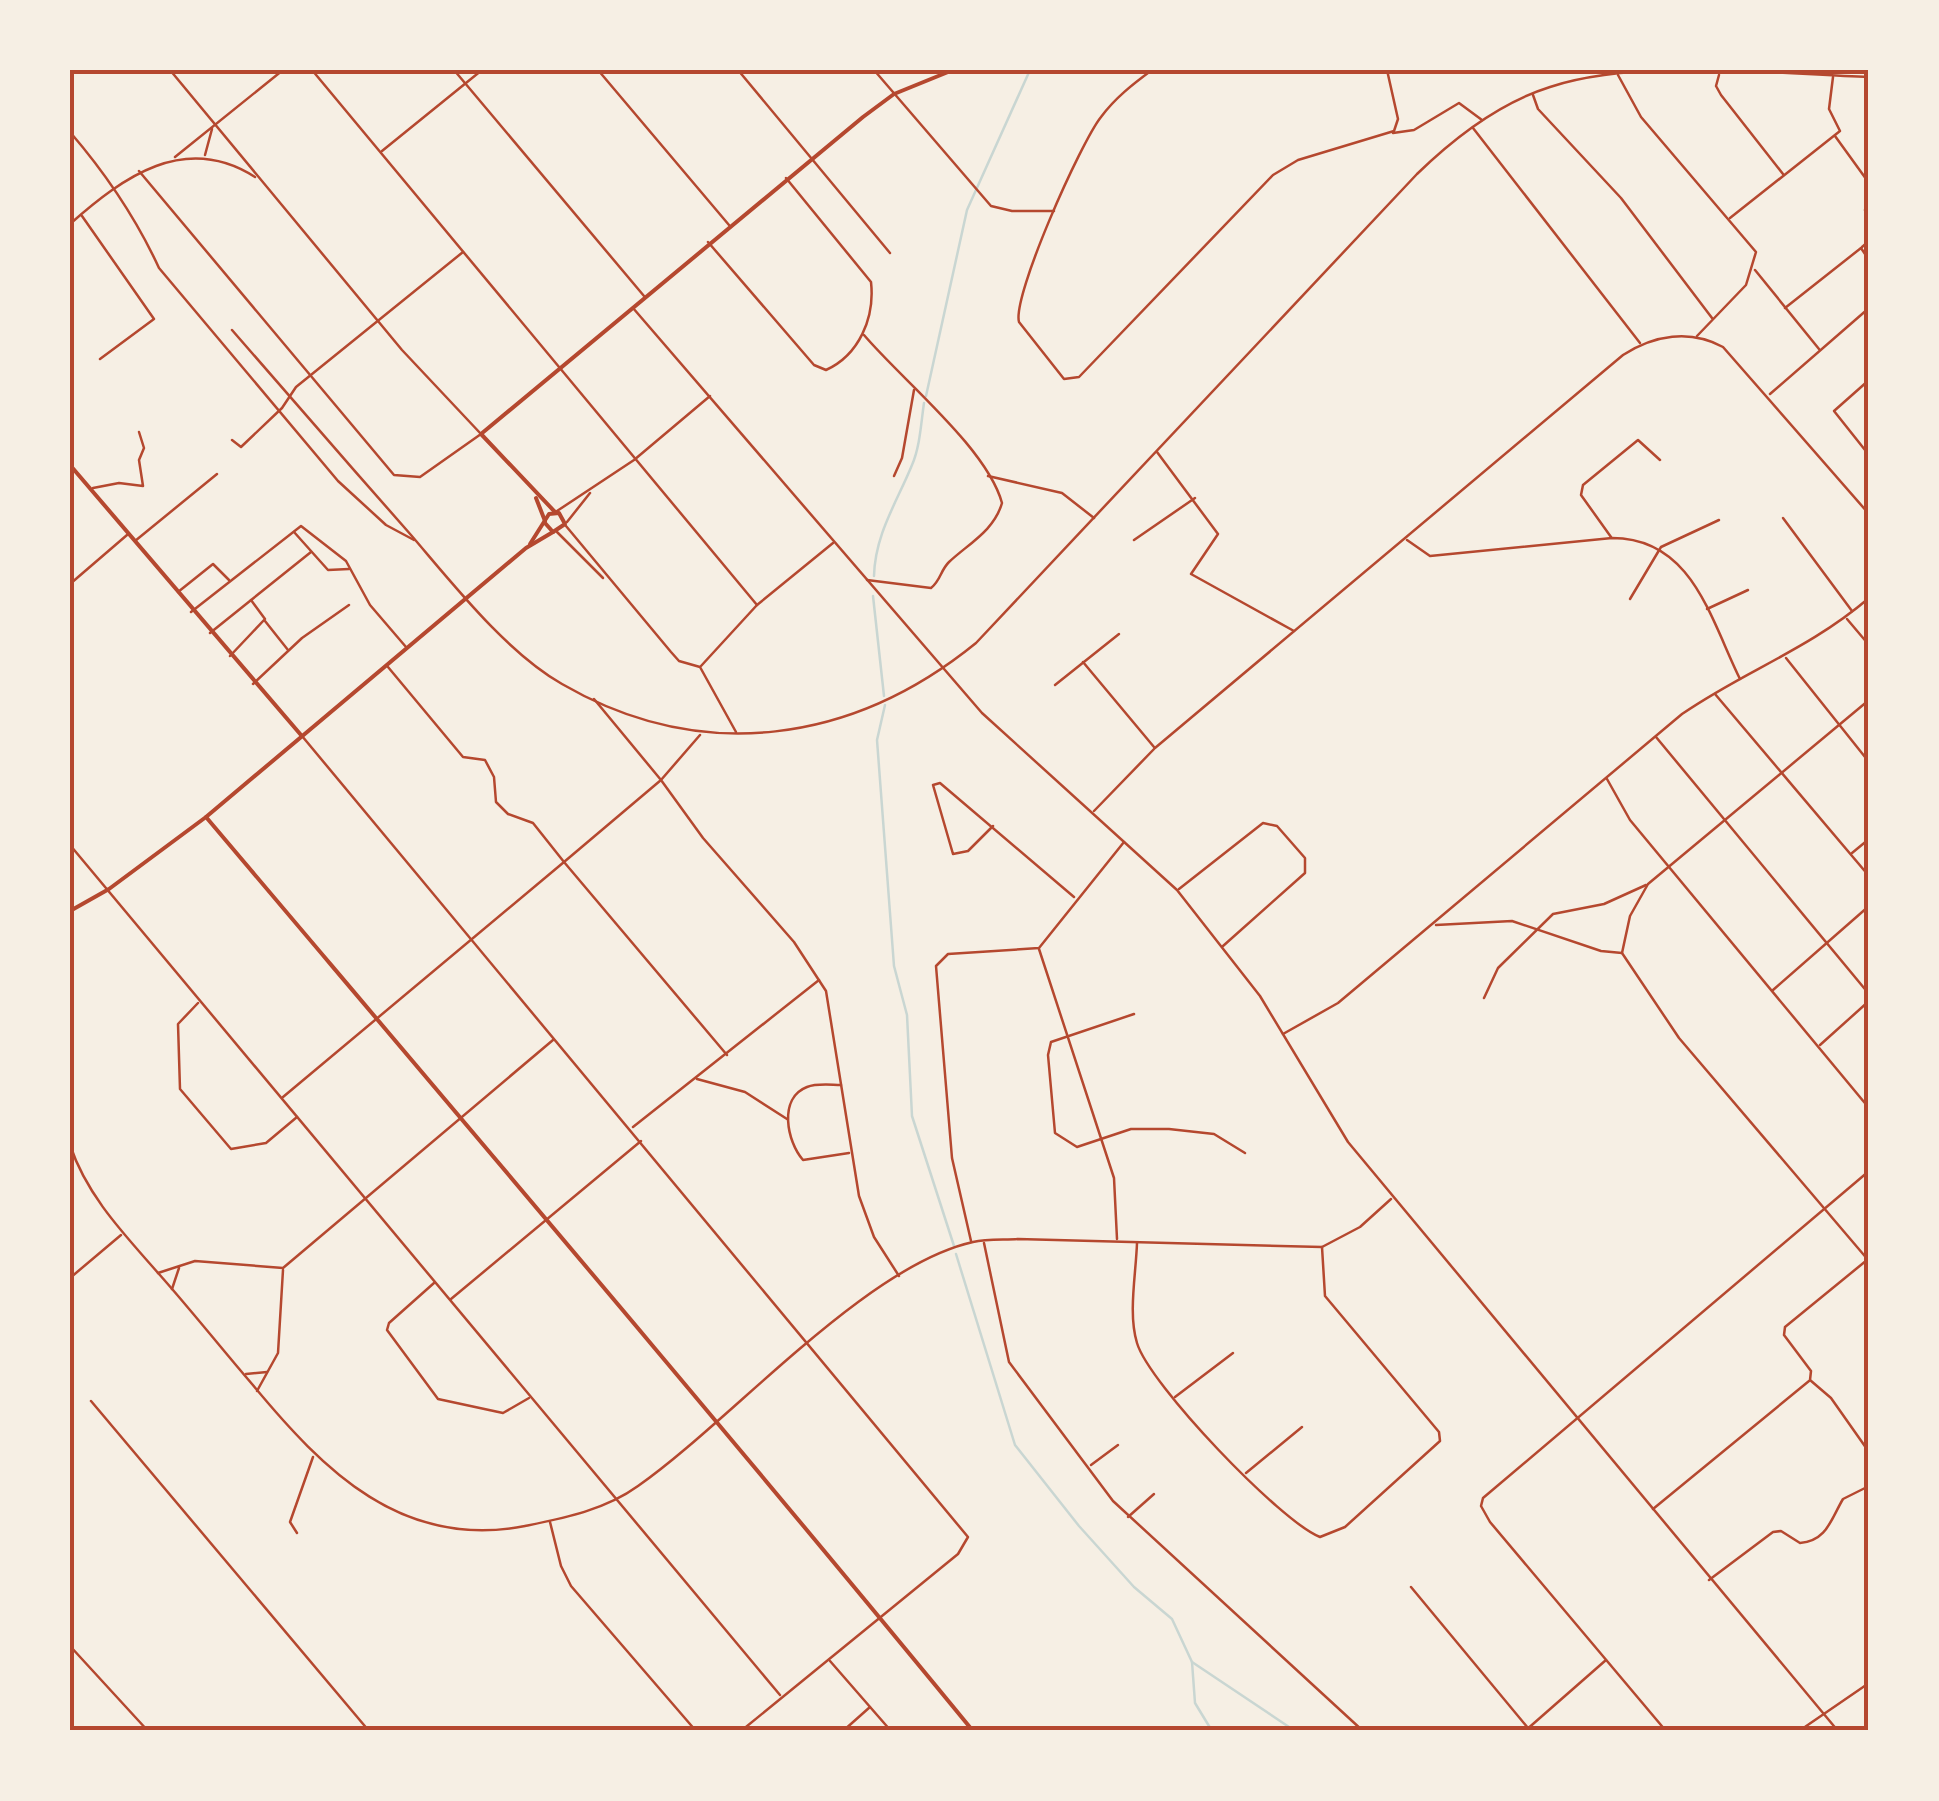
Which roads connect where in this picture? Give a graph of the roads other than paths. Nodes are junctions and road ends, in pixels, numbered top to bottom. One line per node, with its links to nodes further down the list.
1 (170, 70): 20 (street)
2 (283, 70): 20 (street)
3 (312, 70): 25 (street)
4 (454, 70): 16 (street)
5 (482, 70): 16 (street)
6 (598, 70): 40 (street)
7 (738, 70): 26 (street)
8 (874, 70): 18 (street)
9 (952, 70): 18 (street)
10 (1152, 70): 36 (street)
11 (1387, 70): 23 (street)
12 (1720, 73): 13 (street); 14 (street); 30 (street)
13 (1618, 74): 17 (street); 38 (street)
14 (1834, 76): 15 (street); 24 (street)
15 (1869, 77)
16 (465, 84): 25 (street); 49 (street)
17 (1532, 93): 19 (street); 53 (street)
18 (894, 94): 26 (street); 36 (street)
19 (1483, 121): 21 (street); 23 (street)
20 (214, 126): 27 (street); 28 (street); 32 (street)
21 (1472, 126): 58 (street); 72 (street)
22 (70, 132): 34 (street)
23 (1389, 134): 36 (street)
24 (1832, 134): 30 (street); 33 (street)
25 (381, 152): 45 (street)
26 (812, 157): 31 (street); 46 (street)
27 (174, 158): 28 (street); 29 (street)
28 (205, 158): 32 (street)
29 (139, 171): 34 (street); 62 (street)
30 (1783, 174): 38 (street)
31 (786, 178): 40 (street); 56 (street)
32 (260, 180): 54 (street)
33 (1869, 183)
34 (116, 187): 37 (street); 68 (street)
35 (1869, 200): 41 (street)
36 (1056, 210)
37 (81, 214): 39 (street); 60 (street)
38 (1729, 219): 48 (street)
39 (70, 224)
40 (728, 225): 43 (street)
41 (1869, 228)
42 (1869, 241): 44 (street)
43 (708, 242): 49 (street); 56 (street)
44 (1861, 248): 47 (street); 51 (street)
45 (464, 251): 54 (street); 61 (street)
46 (890, 252)
47 (1869, 260)
48 (1753, 267): 51 (street); 53 (street)
49 (645, 297): 50 (street)
50 (632, 307): 61 (street); 65 (street)
51 (1785, 308): 59 (street)
52 (1869, 308): 59 (street)
53 (1713, 319): 57 (street)
54 (378, 321): 62 (street); 70 (street)
55 (232, 330): 67 (street)
56 (863, 334): 64 (street)
57 (1696, 337): 58 (street); 66 (street)
58 (1641, 344): 95 (street)
59 (1820, 350): 66 (street)
60 (100, 358)
61 (560, 368): 70 (street); 74 (street)
62 (312, 379): 67 (street); 70 (street)
63 (1869, 380): 73 (street)
64 (914, 388): 78 (street); 79 (street)
65 (711, 395): 74 (street); 100 (street)
66 (1769, 395): 85 (street)
67 (290, 396): 68 (street); 97 (street)
68 (278, 412): 71 (street); 97 (street)
69 (139, 432): 80 (street)
70 (482, 434): 82 (street)
71 (232, 440)
72 (1157, 451): 83 (street); 87 (street)
73 (1869, 454)
74 (634, 460): 81 (street); 115 (street)
75 (1660, 460): 94 (street)
76 (70, 465): 80 (street)
77 (216, 474): 98 (street)
78 (894, 476)
79 (987, 476): 87 (street); 105 (street)
80 (89, 489): 93 (street)
81 (591, 492): 84 (street); 90 (street)
82 (534, 494): 84 (street); 89 (street)
83 (1195, 498): 96 (street); 122 (street)
84 (555, 512): 89 (street); 90 (street)
85 (1869, 514)
86 (1783, 518): 119 (street)
87 (1094, 519): 142 (street)
88 (1719, 520): 101 (street)
89 (545, 522): 92 (street); 102 (street)
90 (565, 524): 92 (street); 107 (street)
91 (294, 532): 99 (street); 103 (street); 106 (street)
92 (555, 532): 102 (street); 107 (street)
93 (128, 535): 98 (street); 108 (street)
94 (1612, 538): 95 (street); 101 (street)
95 (1406, 539): 122 (street)
96 (1134, 540)
97 (416, 541): 112 (street)
98 (134, 542): 111 (street)
99 (319, 542): 103 (street); 104 (street)
100 (832, 544): 105 (street); 115 (street)
101 (1661, 547): 114 (street); 117 (street)
102 (526, 548): 112 (street)
103 (310, 549): 104 (street); 109 (street)
104 (350, 569): 126 (street)
105 (865, 580): 149 (street)
106 (231, 582): 111 (street); 118 (street)
107 (608, 582): 132 (street)
108 (70, 584)
109 (263, 588): 121 (street); 123 (street)
110 (1748, 590): 117 (street)
111 (177, 592): 118 (street)
112 (467, 598): 126 (street); 137 (street)
113 (1869, 598): 119 (street)
114 (1630, 599)
115 (757, 605): 132 (street)
116 (349, 606): 127 (street)
117 (1705, 610): 133 (street)
118 (191, 612): 123 (street)
119 (1852, 612): 120 (street)
120 (1846, 618): 125 (street); 129 (street)
121 (264, 620): 127 (street); 128 (street)
122 (1294, 631): 144 (street)
123 (210, 632): 128 (street)
124 (1119, 634): 130 (street)
125 (1869, 645)
126 (406, 648): 131 (street)
127 (289, 651): 134 (street)
128 (230, 656): 134 (street)
129 (1785, 657): 133 (street); 139 (street)
130 (1083, 662): 135 (street); 144 (street)
131 (387, 666): 140 (street); 157 (street)
132 (700, 667): 142 (street)
133 (1740, 679): 136 (street)
134 (253, 684): 140 (street)
135 (1055, 685)
136 (1714, 693): 143 (street); 146 (street)
137 (592, 697): 141 (street); 148 (street)
138 (1869, 700): 139 (street)
139 (1838, 726): 145 (street); 146 (street)
140 (301, 734): 150 (street); 168 (street)
141 (702, 734): 142 (street); 148 (street)
142 (737, 734)
143 (1655, 737): 147 (street); 151 (street)
144 (1155, 748): 149 (street)
145 (1869, 762)
146 (1782, 774): 151 (street); 156 (street)
147 (1607, 778): 158 (street); 166 (street)
148 (661, 780): 157 (street); 173 (street)
149 (1094, 812): 153 (street)
150 (206, 817): 161 (street); 180 (street)
151 (1726, 821): 158 (street); 169 (street)
152 (992, 826): 152 (street); 163 (street)
153 (1126, 840): 162 (street); 163 (street)
154 (1869, 840): 156 (street)
155 (70, 846): 161 (street)
156 (1851, 854): 159 (street)
157 (564, 862): 168 (street); 185 (street)
158 (1667, 866): 160 (street); 174 (street)
159 (1869, 876)
160 (1648, 884): 167 (street); 172 (street)
161 (109, 889): 165 (street); 178 (street)
162 (1177, 890): 170 (street); 170 (street)
163 (1076, 899): 171 (street)
164 (1869, 906): 169 (street)
165 (70, 911)
166 (1434, 925): 167 (street); 181 (street)
167 (1534, 929): 172 (street); 176 (street)
168 (470, 938): 180 (street); 183 (street)
169 (1828, 944): 174 (street); 175 (street)
170 (1223, 946): 181 (street)
171 (1039, 948): 182 (street); 206 (street)
172 (1622, 953): 202 (street)
173 (820, 979): 185 (street); 187 (street)
174 (1772, 991): 184 (street)
175 (1869, 994)
176 (1484, 998)
177 (1869, 1001): 184 (street)
178 (200, 1002): 188 (street); 190 (street)
179 (1134, 1014): 182 (street)
180 (372, 1019): 188 (street); 191 (street)
181 (1282, 1034): 200 (street)
182 (1068, 1035): 195 (street); 195 (street)
183 (554, 1039): 191 (street); 193 (street)
184 (1818, 1046): 189 (street)
185 (727, 1055): 186 (street)
186 (695, 1079): 192 (street); 193 (street)
187 (843, 1085): 192 (street); 197 (street)
188 (282, 1098): 190 (street)
189 (1869, 1108)
190 (296, 1117): 201 (street)
191 (460, 1118): 201 (street); 203 (street)
192 (787, 1118): 197 (street)
193 (632, 1127): 194 (street)
194 (642, 1140): 203 (street); 221 (street)
195 (1102, 1141): 198 (street); 207 (street)
196 (70, 1145): 204 (street)
197 (849, 1153): 216 (street)
198 (1245, 1154)
199 (1869, 1171): 202 (street)
200 (1392, 1198): 209 (street); 230 (street)
201 (362, 1200): 214 (street); 218 (street)
202 (1823, 1208): 211 (street); 230 (street)
203 (546, 1220): 220 (street); 231 (street)
204 (122, 1234): 215 (street); 217 (street)
205 (984, 1241): 206 (street); 207 (street); 236 (street)
206 (971, 1242): 216 (street)
207 (1117, 1242): 208 (street)
208 (1137, 1242): 209 (street); 228 (street)
209 (1322, 1247): 237 (street)
210 (1869, 1252): 211 (street)
211 (1864, 1255): 212 (street)
212 (1868, 1260): 225 (street)
213 (180, 1266): 214 (street); 215 (street); 219 (street)
214 (283, 1268): 223 (street)
215 (158, 1273): 219 (street)
216 (899, 1276): 221 (street)
217 (70, 1278)
218 (434, 1282): 220 (street); 227 (street)
219 (172, 1290): 224 (street)
220 (450, 1300): 227 (street)
221 (810, 1344): 231 (street); 247 (street)
222 (1234, 1353): 228 (street)
223 (269, 1371): 224 (street); 226 (street)
224 (243, 1374): 226 (street)
225 (1810, 1380): 234 (street); 241 (street)
226 (257, 1391): 235 (street)
227 (530, 1397): 240 (street)
228 (1174, 1398): 237 (street)
229 (92, 1401): 259 (street)
230 (1575, 1416): 241 (street); 250 (street)
231 (717, 1421): 240 (street); 247 (street)
232 (1302, 1428): 237 (street)
233 (1118, 1445): 236 (street)
234 (1869, 1452)
235 (314, 1456): 243 (street); 244 (street)
236 (1090, 1466): 242 (street)
237 (1245, 1474)
238 (1869, 1486): 245 (street)
239 (1154, 1494): 242 (street)
240 (618, 1497): 243 (street); 252 (street)
241 (1651, 1510): 245 (street)
242 (1127, 1518): 265 (street)
243 (550, 1521): 260 (street)
244 (297, 1534)
245 (1709, 1580): 254 (street)
246 (1411, 1587): 256 (street)
247 (880, 1614): 249 (street); 264 (street)
248 (70, 1646): 255 (street)
249 (828, 1659): 252 (street); 253 (street)
250 (1606, 1660): 256 (street); 266 (street)
251 (1869, 1683): 254 (street)
252 (786, 1693): 261 (street)
253 (872, 1706): 262 (street); 263 (street)
254 (1824, 1714): 267 (street); 268 (street)
255 (142, 1726): 257 (street); 258 (street)
256 (1526, 1729)
257 (136, 1731)
258 (148, 1731)
259 (369, 1731)
260 (696, 1731)
261 (742, 1731)
262 (843, 1731)
263 (891, 1731)
264 (973, 1731)
265 (1363, 1731)
266 (1666, 1731)
267 (1799, 1731)
268 (1838, 1731)

